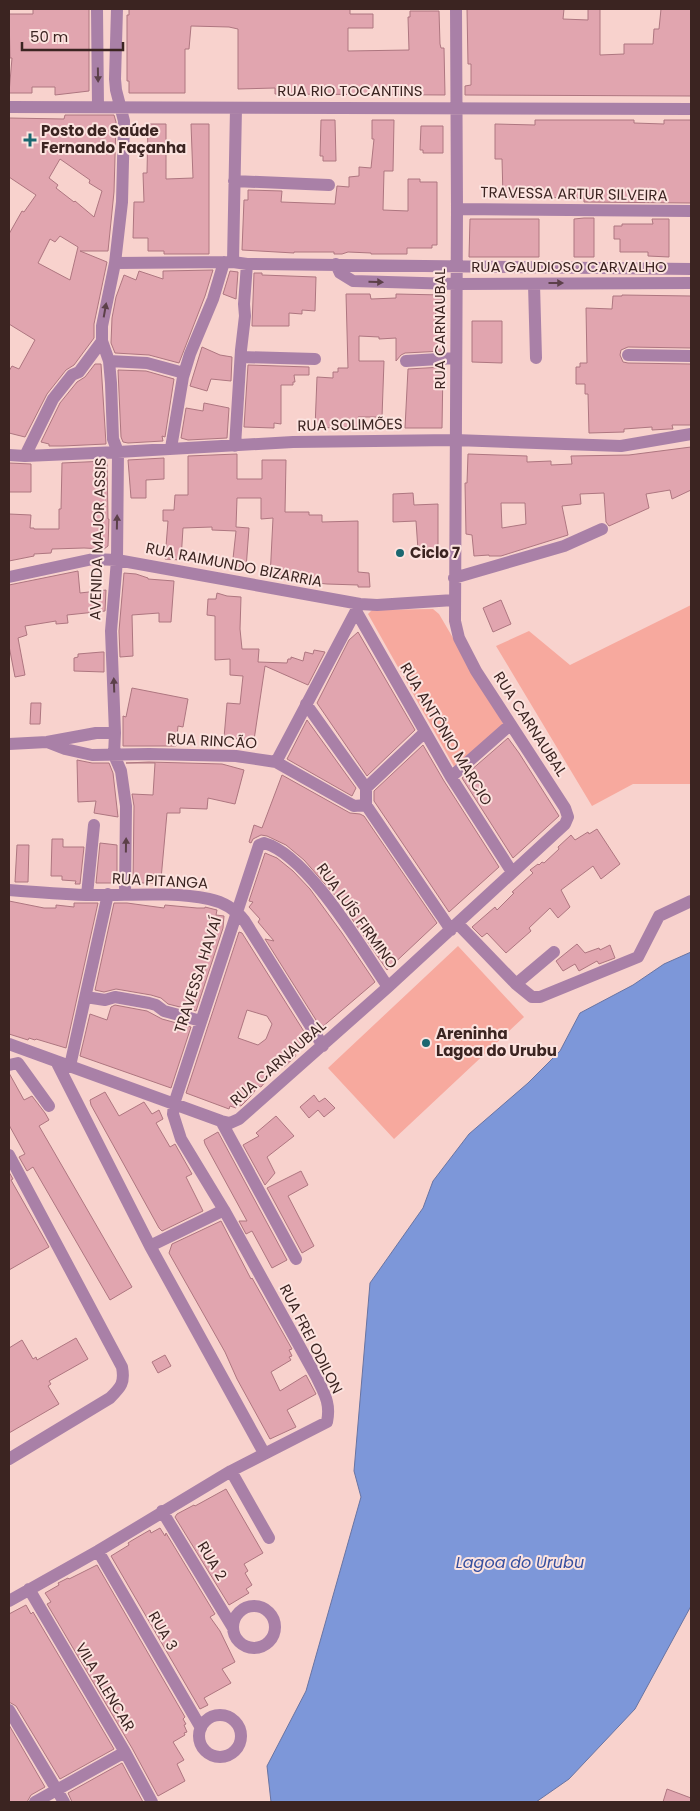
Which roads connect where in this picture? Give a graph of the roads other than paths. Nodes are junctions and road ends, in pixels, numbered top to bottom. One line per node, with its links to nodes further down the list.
1 (97, 9): 5 (street, one-way to 5)
2 (117, 9): 6 (street, AVENIDA MAJOR ASSIS)
3 (456, 9): 8 (street, RUA CARNAUBAL)
4 (9, 106): 5 (street, RUA RIO TOCANTINS)
5 (98, 107): 6 (street, RUA RIO TOCANTINS)
6 (121, 108): 7 (street, RUA RIO TOCANTINS); 15 (street, AVENIDA MAJOR ASSIS)
7 (236, 108): 8 (street, RUA RIO TOCANTINS); 10 (street)
8 (456, 108): 9 (street, RUA RIO TOCANTINS); 12 (street, RUA CARNAUBAL)
9 (691, 108)
10 (234, 181): 11 (street); 14 (street)
11 (329, 185)
12 (457, 209): 13 (street, TRAVESSA ARTUR SILVEIRA); 18 (street, RUA CARNAUBAL)
13 (691, 211)
14 (229, 262): 15 (street, RUA GAUDIOSO CARVALHO); 16 (street, RUA GAUDIOSO CARVALHO); 32 (street)
15 (115, 263): 23 (street, AVENIDA MAJOR ASSIS, one-way to 15)
16 (247, 264): 17 (street, RUA GAUDIOSO CARVALHO); 25 (street)
17 (336, 264): 18 (street, RUA GAUDIOSO CARVALHO); 21 (street, RUA GAUDIOSO CARVALHO, one-way to 21)
18 (456, 267): 19 (street, RUA GAUDIOSO CARVALHO); 21 (street, RUA CARNAUBAL)
19 (691, 269)
20 (691, 283): 22 (street, RUA GAUDIOSO CARVALHO, one-way to 20)
21 (456, 284): 22 (street, RUA GAUDIOSO CARVALHO); 27 (street, RUA CARNAUBAL)
22 (534, 284): 28 (street)
23 (102, 341): 30 (street, AVENIDA MAJOR ASSIS); 39 (street)
24 (628, 355): 26 (street)
25 (241, 356): 29 (street); 35 (street)
26 (691, 356)
27 (456, 358): 31 (street); 34 (street, RUA CARNAUBAL)
28 (536, 358)
29 (315, 359)
30 (108, 361): 32 (street); 37 (street, AVENIDA MAJOR ASSIS)
31 (406, 361)
32 (184, 373): 36 (street)
33 (691, 434): 34 (street, RUA SOLIMÕES)
34 (456, 440): 35 (street, RUA SOLIMÕES); 43 (street, RUA CARNAUBAL)
35 (235, 446): 36 (street, RUA SOLIMÕES)
36 (171, 448): 37 (street, RUA SOLIMÕES)
37 (118, 452): 39 (street, RUA SOLIMÕES); 41 (street, AVENIDA MAJOR ASSIS, one-way to 37)
38 (9, 455): 39 (street, RUA SOLIMÕES)
39 (26, 456)
40 (602, 529): 43 (street)
41 (117, 560): 42 (street, RUA RAIMUNDO BIZARRIA); 45 (street, RUA RAIMUNDO BIZARRIA); 49 (street, AVENIDA MAJOR ASSIS, one-way to 41)
42 (9, 577)
43 (454, 578): 44 (street, RUA CARNAUBAL)
44 (454, 600): 45 (street, RUA RAIMUNDO BIZARRIA); 47 (street, RUA CARNAUBAL)
45 (358, 607): 46 (street); 48 (street, RUA ANTÔNIO MARCIO)
46 (306, 704): 53 (street); 55 (street)
47 (510, 725): 54 (street); 59 (street, RUA CARNAUBAL)
48 (425, 732): 54 (street, RUA ANTÔNIO MARCIO); 55 (street)
49 (115, 733): 50 (street, RUA RINCÃO); 52 (street, AVENIDA MAJOR ASSIS)
50 (47, 742): 51 (street, RUA RINCÃO); 52 (street, RUA RINCÃO)
51 (9, 744)
52 (114, 756): 53 (street, RUA RINCÃO); 62 (street, AVENIDA MAJOR ASSIS, one-way to 52)
53 (276, 762): 56 (street, RUA RINCÃO)
54 (451, 777): 59 (street, RUA ANTÔNIO MARCIO)
55 (366, 788): 56 (street)
56 (366, 805): 66 (street)
57 (94, 825): 63 (street)
58 (254, 857): 65 (street, TRAVESSA HAVAÍ); 69 (street, RUA LUÍS FIRMINO)
59 (512, 872): 66 (street, RUA CARNAUBAL)
60 (9, 890): 63 (street, RUA PITANGA)
61 (108, 894): 62 (street, RUA PITANGA); 63 (street, RUA PITANGA); 70 (street)
62 (125, 894): 65 (street, RUA PITANGA)
63 (87, 895)
64 (691, 901): 68 (street)
65 (236, 911): 71 (street, TRAVESSA HAVAÍ); 73 (street)
66 (455, 927): 68 (street); 69 (street, RUA CARNAUBAL)
67 (554, 952): 68 (street)
68 (516, 984)
69 (388, 987): 73 (street, RUA CARNAUBAL)
70 (86, 997): 71 (street); 76 (street)
71 (201, 1021): 77 (street, TRAVESSA HAVAÍ)
72 (9, 1044): 74 (street, RUA CARNAUBAL)
73 (324, 1046): 79 (street, RUA CARNAUBAL)
74 (56, 1061): 76 (street, RUA CARNAUBAL); 82 (street)
75 (9, 1065): 78 (street)
76 (70, 1066): 77 (street, RUA CARNAUBAL)
77 (174, 1104): 79 (street, RUA CARNAUBAL); 81 (street, RUA FREI ODILON)
78 (49, 1106)
79 (221, 1121): 83 (street)
80 (9, 1154): 85 (street)
81 (224, 1210): 82 (street); 84 (street, RUA FREI ODILON)
82 (150, 1246): 84 (street)
83 (296, 1259)
84 (264, 1453): 86 (street, RUA FREI ODILON)
85 (9, 1459)
86 (231, 1471): 87 (street, RUA FREI ODILON); 88 (street)
87 (162, 1511): 89 (street, RUA FREI ODILON); 92 (street, RUA 2)
88 (269, 1538)
89 (98, 1551): 90 (street, RUA FREI ODILON); 94 (street, RUA 3)
90 (29, 1590): 91 (street, RUA FREI ODILON); 95 (street, VILA ALENCAR)
91 (9, 1601)
92 (233, 1628)
93 (9, 1710): 96 (street)
94 (201, 1728)
95 (125, 1752): 96 (street); 99 (street, VILA ALENCAR)
96 (57, 1790): 97 (street); 98 (street)
97 (36, 1802)
98 (64, 1802)
99 (152, 1802)

